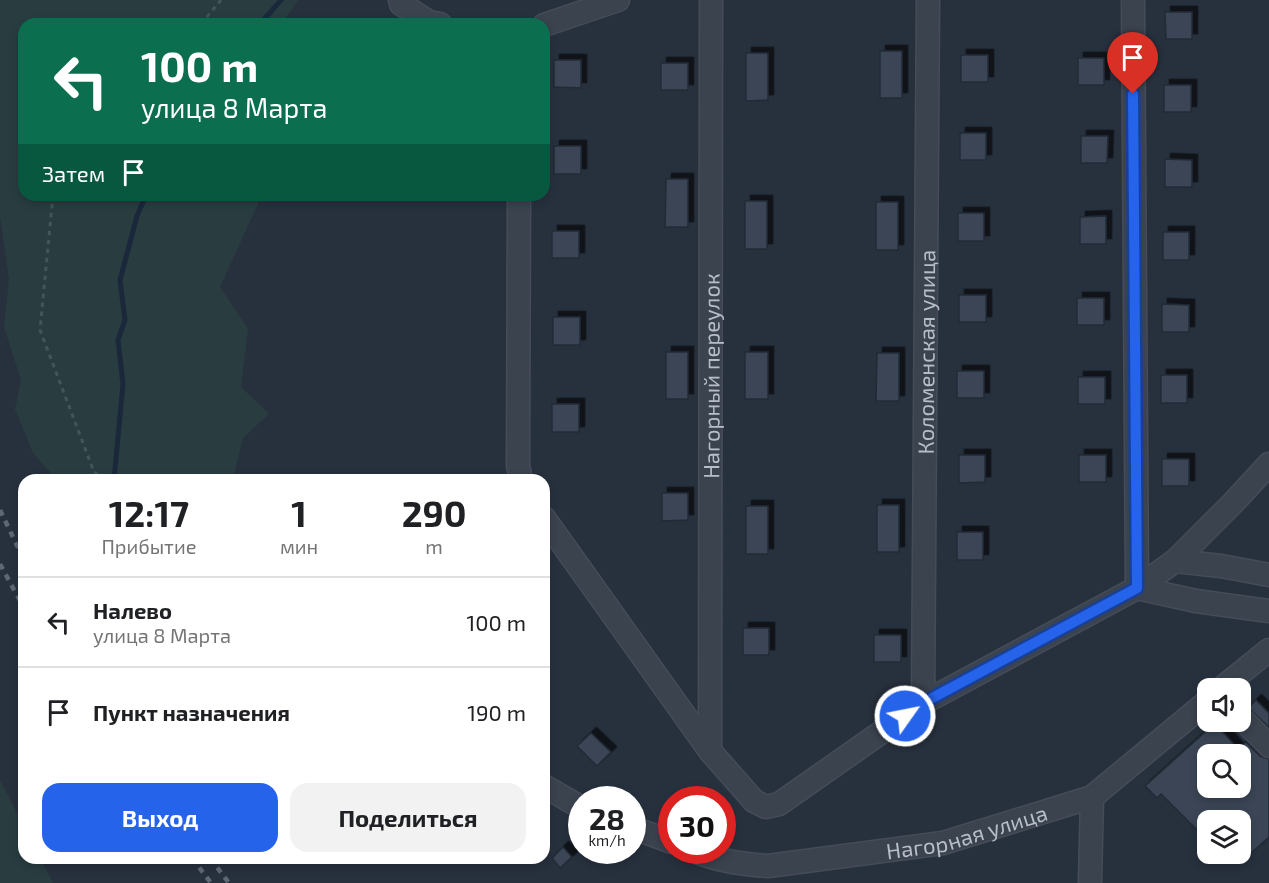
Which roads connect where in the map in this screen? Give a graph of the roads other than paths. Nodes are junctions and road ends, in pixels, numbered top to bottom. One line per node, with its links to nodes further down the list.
1 (400, 0): 6 (street)
2 (618, 0): 7 (street)
3 (711, 0): 22 (street, Нагорный переулок)
4 (928, 0): 18 (street, Коломенская улица)
5 (1133, 0): 14 (street)
6 (423, 18)
7 (550, 23)
8 (519, 201): 10 (street)
9 (1269, 464): 12 (street)
10 (520, 474)
11 (550, 526): 22 (street)
12 (1175, 561): 13 (street); 14 (street)
13 (1269, 575)
14 (1137, 588): 15 (street); 18 (street)
15 (1269, 611)
16 (1269, 650): 17 (street)
17 (1234, 678)
18 (923, 703): 22 (street)
19 (1197, 710): 24 (street, Нагорная улица)
20 (1251, 728): 21 (street)
21 (1269, 746)
22 (710, 751)
23 (550, 789): 25 (street)
24 (1092, 797): 26 (street, Нагорная улица); 27 (street)
25 (568, 800)
26 (736, 863)
27 (1090, 883)

